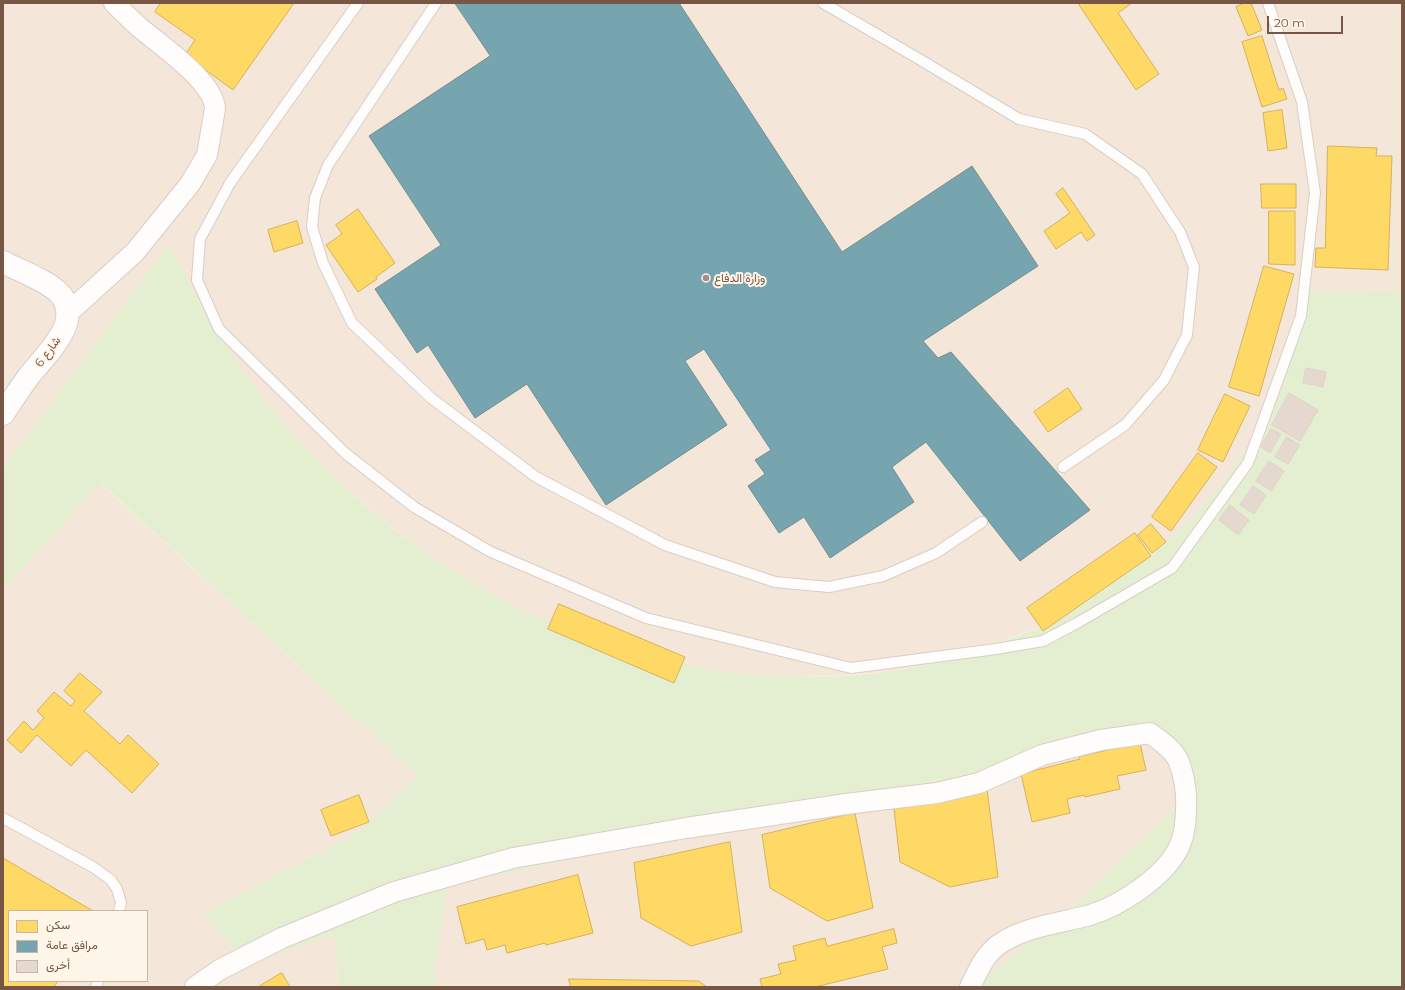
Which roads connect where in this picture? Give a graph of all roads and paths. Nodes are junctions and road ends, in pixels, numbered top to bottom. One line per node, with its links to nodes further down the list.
1 (114, 3): 7 (street)
2 (358, 3): 5 (lane)
3 (436, 3): 10 (lane)
4 (823, 3): 9 (lane)
5 (1268, 3)
6 (3, 262): 7 (street)
7 (68, 313): 8 (street, شارع 6)
8 (3, 414)
9 (1063, 467)
10 (982, 522)
11 (3, 818): 12 (lane)
12 (119, 910)
13 (195, 987): 14 (street)
14 (970, 987)

